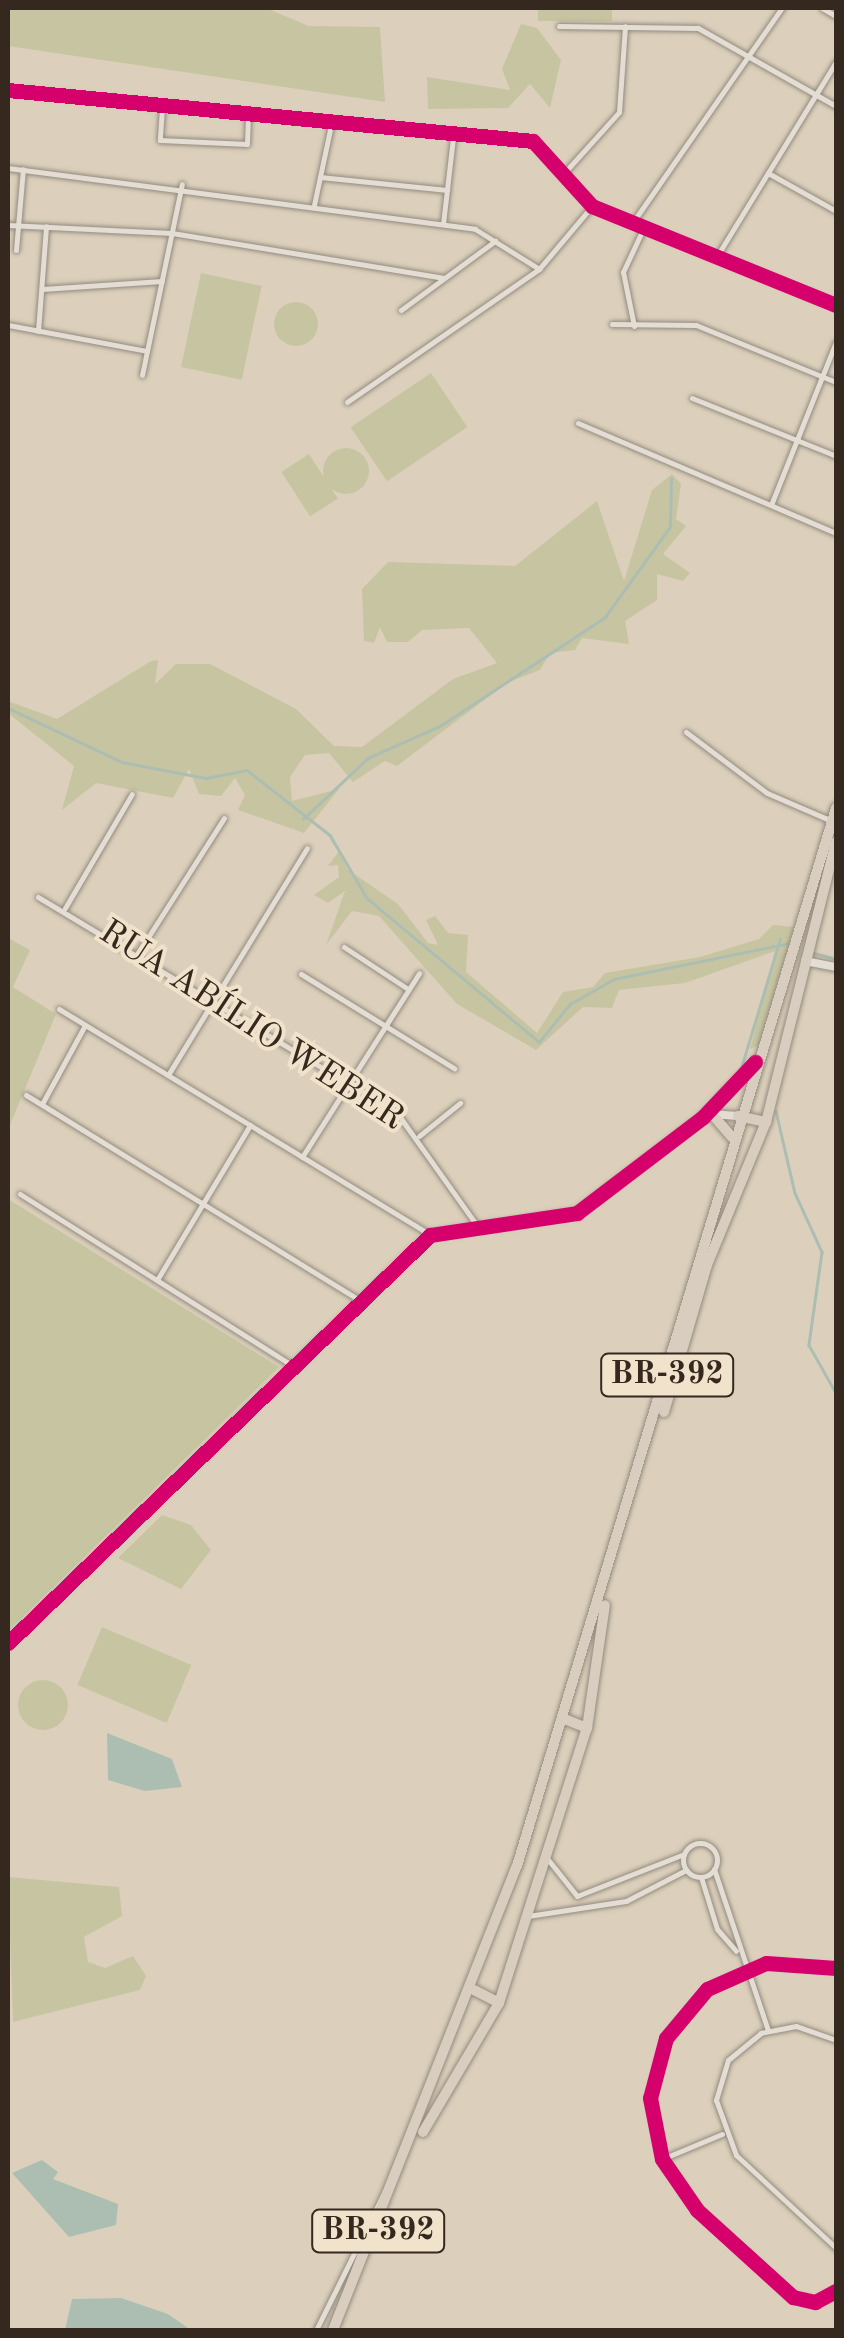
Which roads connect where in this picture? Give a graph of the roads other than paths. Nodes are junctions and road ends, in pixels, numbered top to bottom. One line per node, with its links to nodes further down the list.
1 (782, 8): 6 (street)
2 (822, 8): 3 (street)
3 (836, 16)
4 (559, 26): 5 (street)
5 (625, 26): 6 (street); 17 (street)
6 (748, 56): 9 (street); 25 (street)
7 (836, 62): 9 (street)
8 (8, 90): 11 (street)
9 (817, 95): 10 (street); 18 (street)
10 (836, 106)
11 (162, 108): 12 (street); 12 (street)
12 (248, 116): 13 (street)
13 (331, 125): 14 (street); 19 (street)
14 (454, 138): 17 (street); 21 (street)
15 (8, 168): 16 (street)
16 (23, 169): 20 (street); 28 (street)
17 (565, 172): 23 (street)
18 (768, 173): 24 (street); 34 (street)
19 (320, 177): 21 (street); 22 (street)
20 (182, 184): 22 (street); 31 (street)
21 (447, 190): 26 (street)
22 (314, 206): 26 (street)
23 (592, 206): 25 (street); 35 (street)
24 (836, 211)
25 (633, 222): 30 (street)
26 (443, 224): 32 (street)
27 (8, 225): 28 (street)
28 (17, 225): 29 (street); 33 (street)
29 (46, 226): 31 (street); 38 (street)
30 (644, 227): 34 (street); 43 (street)
31 (172, 233): 36 (street); 37 (street)
32 (495, 241): 35 (street); 36 (street)
33 (16, 250)
34 (717, 256): 39 (street)
35 (539, 269): 51 (street)
36 (444, 278): 40 (street)
37 (162, 282): 38 (street); 46 (street)
38 (42, 289): 44 (street)
39 (836, 306)
40 (401, 310)
41 (612, 324): 43 (street)
42 (8, 326): 44 (street)
43 (634, 326): 48 (street)
44 (38, 331): 46 (street)
45 (836, 342): 48 (street)
46 (148, 351): 47 (street)
47 (142, 375)
48 (822, 377): 49 (street); 53 (street)
49 (836, 382)
50 (692, 398): 53 (street)
51 (347, 402)
52 (578, 423): 55 (street)
53 (797, 440): 54 (street); 55 (street)
54 (836, 456)
55 (771, 505): 56 (street)
56 (836, 533)
57 (686, 732): 61 (street)
58 (132, 794): 65 (street)
59 (836, 808): 61 (highway, BR-392)
60 (224, 818): 67 (street)
61 (832, 821): 77 (highway, BR-392)
62 (836, 842): 68 (highway, BR-392)
63 (307, 848): 73 (street)
64 (38, 897): 65 (street, RUA ABÍLIO WEBER)
65 (65, 908): 67 (street, RUA ABÍLIO WEBER)
66 (344, 947): 72 (street)
67 (138, 953): 73 (street, RUA ABÍLIO WEBER)
68 (805, 961): 69 (street); 78 (highway, BR-392)
69 (836, 966)
70 (419, 973): 72 (street)
71 (302, 974): 76 (street)
72 (408, 989): 76 (street)
73 (214, 1000): 81 (street); 82 (street, RUA ABÍLIO WEBER)
74 (59, 1009): 75 (street)
75 (85, 1024): 81 (street); 85 (street)
76 (386, 1025): 80 (street); 82 (street)
77 (763, 1039): 78 (highway); 79 (highway, BR-392)
78 (785, 1045): 88 (highway, BR-392)
79 (755, 1062): 86 (street); 87 (highway, BR-392)
80 (454, 1068)
81 (168, 1076): 89 (street)
82 (344, 1080): 90 (street, RUA ABÍLIO WEBER); 92 (street)
83 (26, 1095): 85 (street)
84 (460, 1103): 90 (street)
85 (42, 1104): 94 (street)
86 (709, 1114): 87 (street); 91 (highway); 95 (street)
87 (738, 1116): 88 (highway); 91 (highway, BR-392)
88 (766, 1122): 102 (highway, BR-392)
89 (250, 1125): 92 (street); 94 (street)
90 (419, 1136): 95 (street, RUA ABÍLIO WEBER)
91 (732, 1136): 101 (highway, BR-392)
92 (302, 1156): 96 (street)
93 (20, 1194): 97 (street)
94 (203, 1204): 97 (street); 98 (street)
95 (478, 1226): 96 (street)
96 (430, 1235): 98 (street)
97 (157, 1280): 99 (street)
98 (361, 1301): 99 (street)
99 (292, 1366): 100 (street)
100 (8, 1643)
101 (562, 1718): 102 (highway); 112 (highway, BR-392)
102 (587, 1728): 104 (highway, BR-392)
103 (684, 1854): 104 (street); 105 (street); 106 (street)
104 (546, 1857): 108 (highway, BR-392)
105 (714, 1869): 107 (street); 109 (street)
106 (686, 1870): 107 (street); 108 (street)
107 (700, 1877): 109 (street)
108 (528, 1916): 113 (highway, BR-392)
109 (738, 1953): 111 (street)
110 (836, 1968): 111 (street)
111 (744, 1970): 114 (street); 117 (street)
112 (474, 1990): 113 (highway); 118 (highway, BR-392)
113 (498, 2002): 122 (highway, BR-392)
114 (768, 2030): 115 (street); 116 (street)
115 (836, 2040)
116 (722, 2134): 117 (street); 119 (street)
117 (662, 2159): 120 (street)
118 (401, 2174): 121 (street); 122 (highway, BR-392)
119 (836, 2248)
120 (836, 2291)
121 (316, 2330)
122 (336, 2330)

